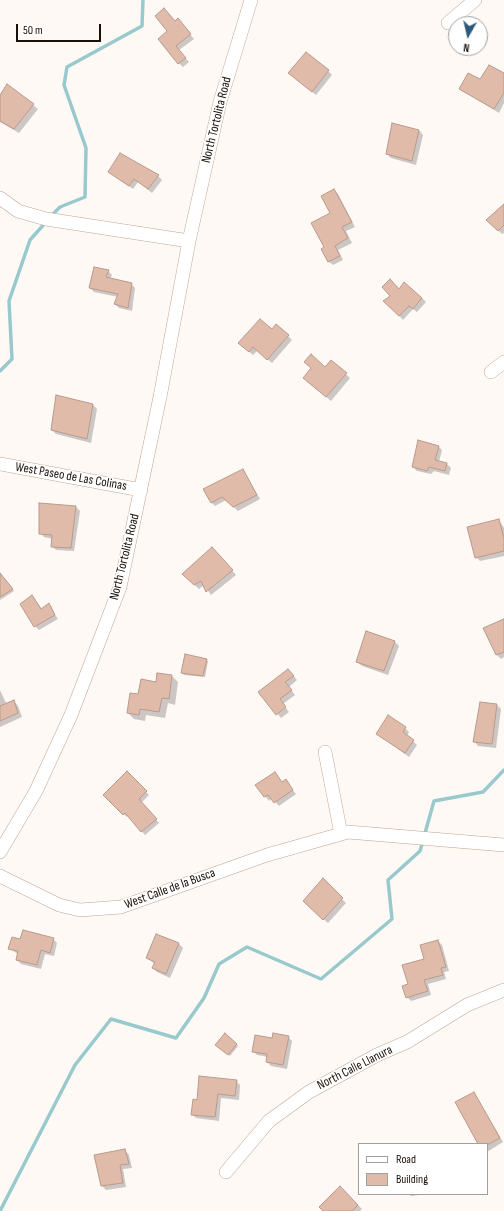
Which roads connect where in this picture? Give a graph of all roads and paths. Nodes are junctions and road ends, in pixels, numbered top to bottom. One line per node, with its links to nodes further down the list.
1 (251, 0): 5 (street, North Tortolita Road)
2 (475, 0): 3 (street)
3 (456, 16)
4 (0, 198): 5 (street)
5 (189, 241): 9 (street, North Tortolita Road)
6 (504, 362): 7 (street)
7 (492, 372)
8 (0, 464): 9 (street, West Paseo de Las Colinas)
9 (141, 490): 13 (street, North Tortolita Road)
10 (325, 752): 11 (street)
11 (341, 834): 12 (street, West Calle de la Busca); 14 (street, West Calle de la Busca)
12 (504, 845)
13 (0, 852)
14 (0, 876)
15 (504, 990): 16 (street, North Calle Llanura)
16 (226, 1172)

